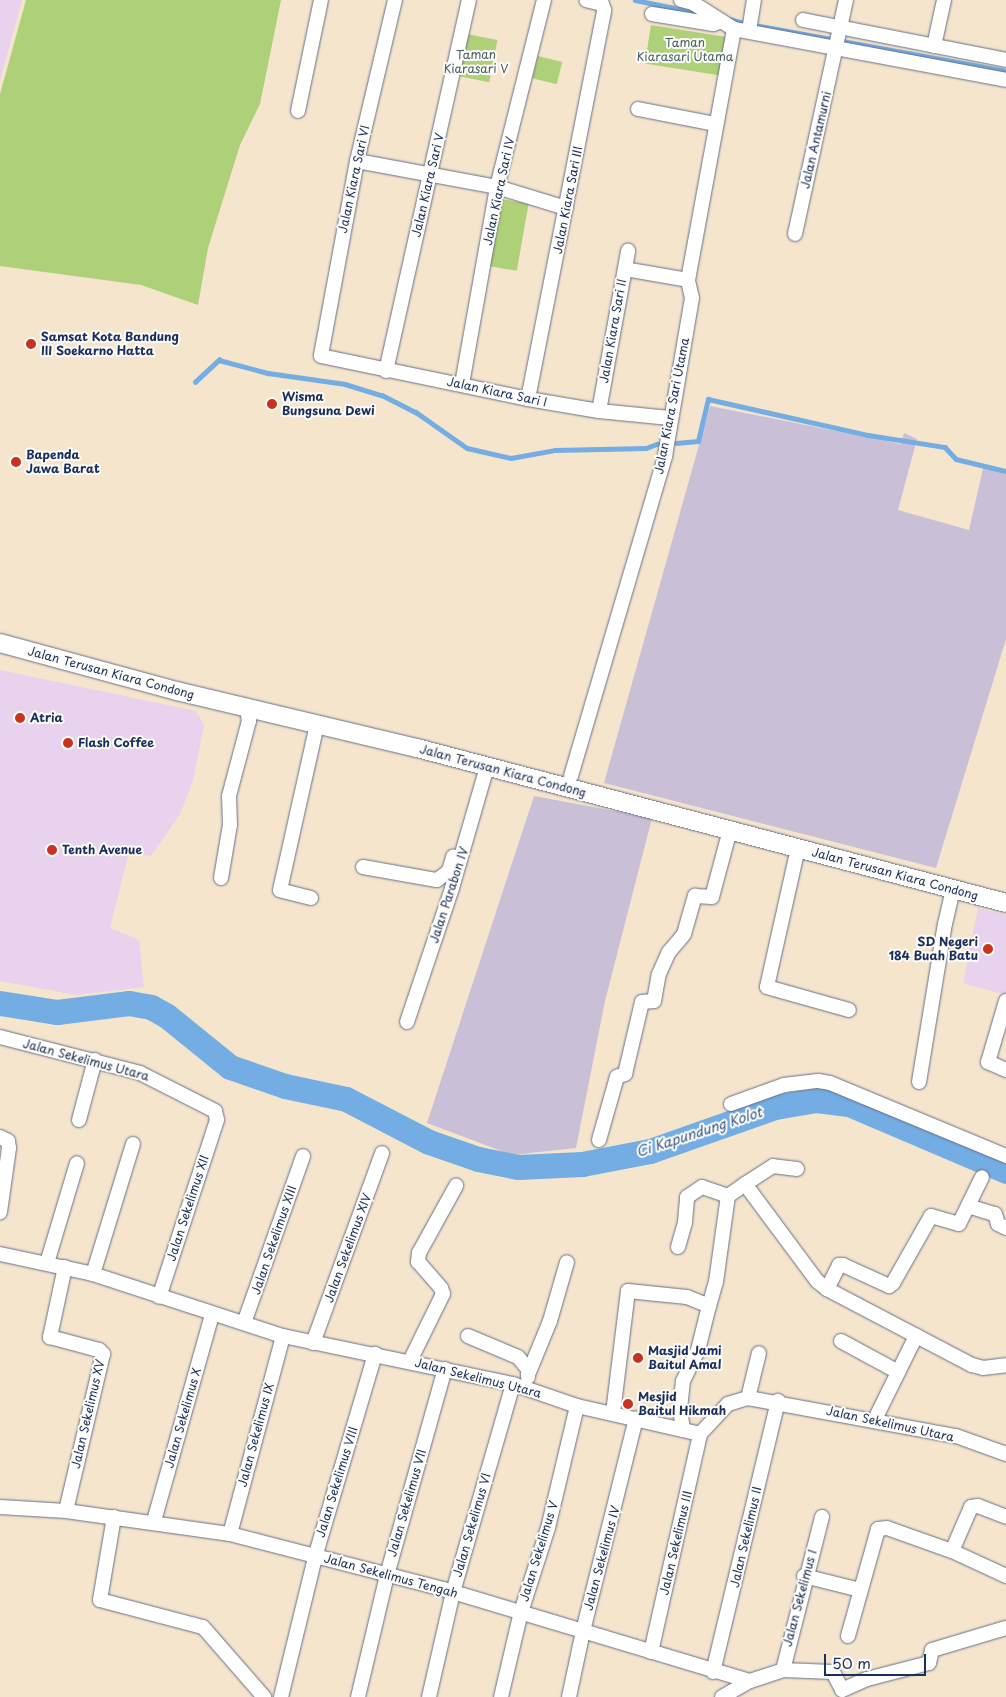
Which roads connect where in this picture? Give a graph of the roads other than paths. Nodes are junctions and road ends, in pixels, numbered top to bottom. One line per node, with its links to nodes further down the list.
1 (321, 0): 20 (street)
2 (396, 0): 22 (street, Jalan Kiara Sari VI)
3 (469, 0): 23 (street, Jalan Kiara Sari V)
4 (544, 0): 24 (street, Jalan Kiara Sari IV)
5 (681, 0): 11 (street)
6 (754, 0): 14 (street)
7 (846, 0): 15 (street, Jalan Antamurni)
8 (944, 0): 16 (street)
9 (592, 1): 25 (street, Jalan Kiara Sari III)
10 (652, 14): 11 (street)
11 (710, 15): 13 (street)
12 (803, 20): 15 (street)
13 (734, 29): 14 (street); 21 (street, Jalan Kiara Sari Utama)
14 (749, 30): 15 (street)
15 (839, 40): 16 (street); 18 (street); 26 (street, Jalan Antamurni)
16 (934, 46): 17 (street)
17 (1006, 60)
18 (1006, 80)
19 (638, 109): 21 (street)
20 (298, 111)
21 (715, 124): 29 (street, Jalan Kiara Sari Utama)
22 (357, 161): 23 (street); 30 (street, Jalan Kiara Sari VI)
23 (430, 175): 24 (street); 31 (street, Jalan Kiara Sari V)
24 (497, 187): 25 (street); 32 (street, Jalan Kiara Sari IV)
25 (566, 208): 33 (street, Jalan Kiara Sari III)
26 (795, 234)
27 (628, 251): 28 (street, Jalan Kiara Sari II)
28 (625, 269): 29 (street); 34 (street, Jalan Kiara Sari II)
29 (688, 280): 35 (street, Jalan Kiara Sari Utama)
30 (325, 358): 31 (street, Jalan Kiara Sari I)
31 (386, 371): 32 (street, Jalan Kiara Sari I)
32 (462, 384): 33 (street, Jalan Kiara Sari I)
33 (528, 399): 34 (street, Jalan Kiara Sari I)
34 (599, 411): 35 (street, Jalan Kiara Sari I)
35 (670, 418): 40 (street, Jalan Kiara Sari Utama)
36 (0, 644): 37 (main road, Jalan Terusan Kiara Condong)
37 (247, 708): 38 (main road, Jalan Terusan Kiara Condong); 44 (street)
38 (317, 724): 39 (main road, Jalan Terusan Kiara Condong); 46 (street)
39 (484, 767): 41 (main road, Jalan Terusan Kiara Condong); 43 (street); 50 (street, Jalan Parabon IV)
40 (571, 776)
41 (730, 830): 42 (main road, Jalan Terusan Kiara Condong); 59 (street)
42 (798, 848): 45 (main road, Jalan Terusan Kiara Condong); 49 (street)
43 (363, 867)
44 (221, 878)
45 (954, 889): 47 (main road, Jalan Terusan Kiara Condong); 54 (street)
46 (311, 898)
47 (1006, 903)
48 (1006, 1000): 53 (street)
49 (849, 1010)
50 (407, 1022)
51 (0, 1037): 52 (street, Jalan Sekelimus Utara)
52 (95, 1060): 56 (street); 57 (street, Jalan Sekelimus Utara)
53 (1006, 1070)
54 (919, 1082)
55 (731, 1104): 63 (street)
56 (79, 1120)
57 (217, 1120): 80 (street, Jalan Sekelimus XII)
58 (0, 1137): 71 (street)
59 (599, 1140)
60 (133, 1144): 78 (street)
61 (382, 1153): 88 (street, Jalan Sekelimus XIV)
62 (304, 1156): 83 (street, Jalan Sekelimus XIII)
63 (1006, 1156)
64 (78, 1163): 76 (street)
65 (797, 1169): 67 (street)
66 (982, 1177): 70 (street)
67 (745, 1184): 69 (street); 79 (street)
68 (456, 1186): 91 (street)
69 (728, 1196): 73 (street); 81 (street)
70 (968, 1206): 72 (street); 79 (street)
71 (0, 1212)
72 (1006, 1228)
73 (678, 1247)
74 (0, 1254): 76 (street, Jalan Sekelimus Utara)
75 (567, 1262): 94 (street, Jalan Sekelimus VI)
76 (47, 1263): 77 (street, Jalan Sekelimus Utara)
77 (65, 1267): 78 (street, Jalan Sekelimus Utara); 107 (street, Jalan Sekelimus XV)
78 (94, 1274): 80 (street, Jalan Sekelimus Utara)
79 (827, 1289): 86 (street)
80 (159, 1297): 82 (street, Jalan Sekelimus Utara)
81 (709, 1306): 100 (street); 103 (street)
82 (212, 1314): 83 (street, Jalan Sekelimus Utara); 111 (street, Jalan Sekelimus X)
83 (244, 1323): 84 (street, Jalan Sekelimus Utara)
84 (283, 1336): 88 (street, Jalan Sekelimus Utara); 112 (street, Jalan Sekelimus IX)
85 (468, 1336): 94 (street)
86 (916, 1336): 92 (street); 95 (street)
87 (841, 1341): 95 (street)
88 (313, 1343): 90 (street, Jalan Sekelimus Utara)
89 (759, 1353): 97 (street)
90 (375, 1354): 91 (street, Jalan Sekelimus Utara); 114 (street, Jalan Sekelimus VIII)
91 (410, 1362): 93 (street, Jalan Sekelimus Utara)
92 (1006, 1365)
93 (445, 1369): 96 (street, Jalan Sekelimus Utara); 115 (street, Jalan Sekelimus VII)
94 (529, 1372): 96 (street, Jalan Sekelimus VI)
95 (898, 1372): 102 (street)
96 (519, 1386): 99 (street, Jalan Sekelimus Utara); 119 (street, Jalan Sekelimus VI)
97 (748, 1398): 98 (street, Jalan Sekelimus Utara); 104 (street, Jalan Sekelimus Utara)
98 (778, 1402): 102 (street, Jalan Sekelimus Utara); 125 (street, Jalan Sekelimus II)
99 (577, 1406): 100 (street, Jalan Sekelimus Utara); 120 (street, Jalan Sekelimus V)
100 (613, 1413): 101 (street, Jalan Sekelimus Utara)
101 (636, 1419): 103 (street, Jalan Sekelimus Utara); 122 (street, Jalan Sekelimus IV)
102 (875, 1419): 105 (street, Jalan Sekelimus Utara)
103 (682, 1430): 104 (street, Jalan Sekelimus Utara)
104 (700, 1434): 124 (street, Jalan Sekelimus III)
105 (1006, 1454)
106 (0, 1507): 107 (street, Jalan Sekelimus Tengah)
107 (66, 1511): 108 (street, Jalan Sekelimus Tengah)
108 (114, 1517): 111 (street, Jalan Sekelimus Tengah); 128 (street)
109 (822, 1517): 116 (street, Jalan Sekelimus I)
110 (1006, 1517): 113 (street)
111 (154, 1522): 112 (street, Jalan Sekelimus Tengah)
112 (230, 1534): 114 (street, Jalan Sekelimus Tengah)
113 (952, 1551): 117 (street); 118 (street)
114 (315, 1557): 115 (street, Jalan Sekelimus Tengah); 129 (street, Jalan Sekelimus VIII)
115 (387, 1575): 119 (street, Jalan Sekelimus Tengah); 130 (street, Jalan Sekelimus VII)
116 (804, 1576): 118 (street); 126 (street, Jalan Sekelimus I)
117 (1006, 1576)
118 (860, 1590): 123 (street)
119 (453, 1592): 120 (street, Jalan Sekelimus Tengah); 131 (street, Jalan Sekelimus VI)
120 (521, 1612): 122 (street, Jalan Sekelimus Tengah); 132 (street, Jalan Sekelimus V)
121 (1006, 1628): 126 (street)
122 (583, 1631): 124 (street, Jalan Sekelimus Tengah); 133 (street, Jalan Sekelimus IV)
123 (848, 1636)
124 (651, 1652): 125 (street, Jalan Sekelimus Tengah)
125 (714, 1672): 127 (street, Jalan Sekelimus Tengah)
126 (778, 1672): 127 (street)
127 (750, 1681): 134 (street)
128 (264, 1697)
129 (281, 1697)
130 (358, 1697)
131 (429, 1697)
132 (502, 1697)
133 (570, 1697)
134 (722, 1697)

